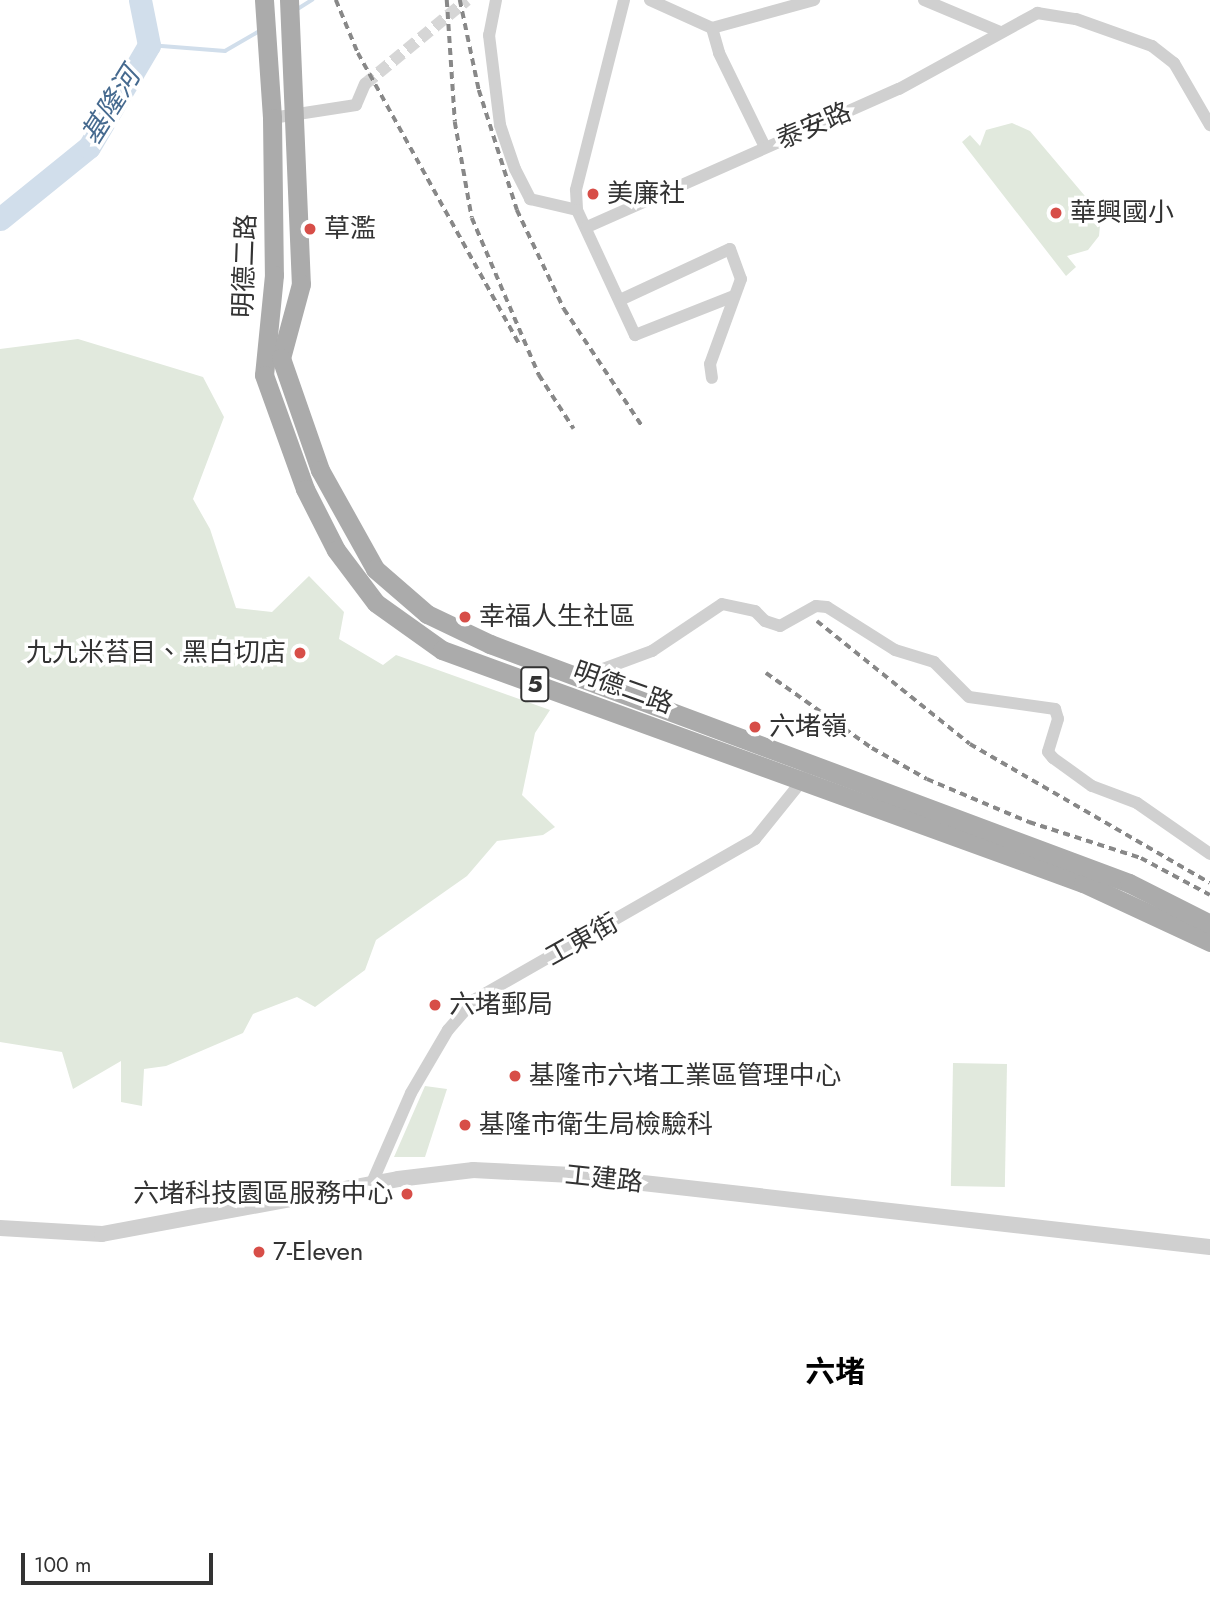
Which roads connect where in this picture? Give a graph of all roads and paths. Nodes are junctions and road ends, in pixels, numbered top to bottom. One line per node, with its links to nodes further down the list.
1 (264, 0): 12 (main road, 明德二路 / 5)
2 (289, 0): 12 (main road, 明德二路 / 5)
3 (495, 0): 15 (street)
4 (624, 0): 15 (street)
5 (650, 0): 9 (street)
6 (814, 0): 9 (street)
7 (924, 0): 10 (street)
8 (1037, 7): 10 (street, 泰安路); 13 (street, 泰安路)
9 (712, 27): 14 (street, 泰安路)
10 (1000, 32): 14 (street, 泰安路)
11 (365, 84): 12 (street)
12 (282, 117): 21 (main road, 明德二路 / 5); 21 (main road, 明德二路 / 5)
13 (1210, 125)
14 (765, 147): 16 (street)
15 (578, 210): 16 (street)
16 (587, 227): 18 (street)
17 (734, 296): 18 (street); 18 (street); 19 (street)
18 (620, 300)
19 (712, 378)
20 (595, 672): 22 (street)
21 (807, 772): 23 (main road, 明德二路 / 5); 24 (main road, 明德二路 / 5); 25 (street, 工東街)
22 (1210, 854)
23 (1210, 924)
24 (1210, 942)
25 (371, 1185): 26 (street, 工建路); 27 (street, 工建路)
26 (0, 1228)
27 (1210, 1247)

